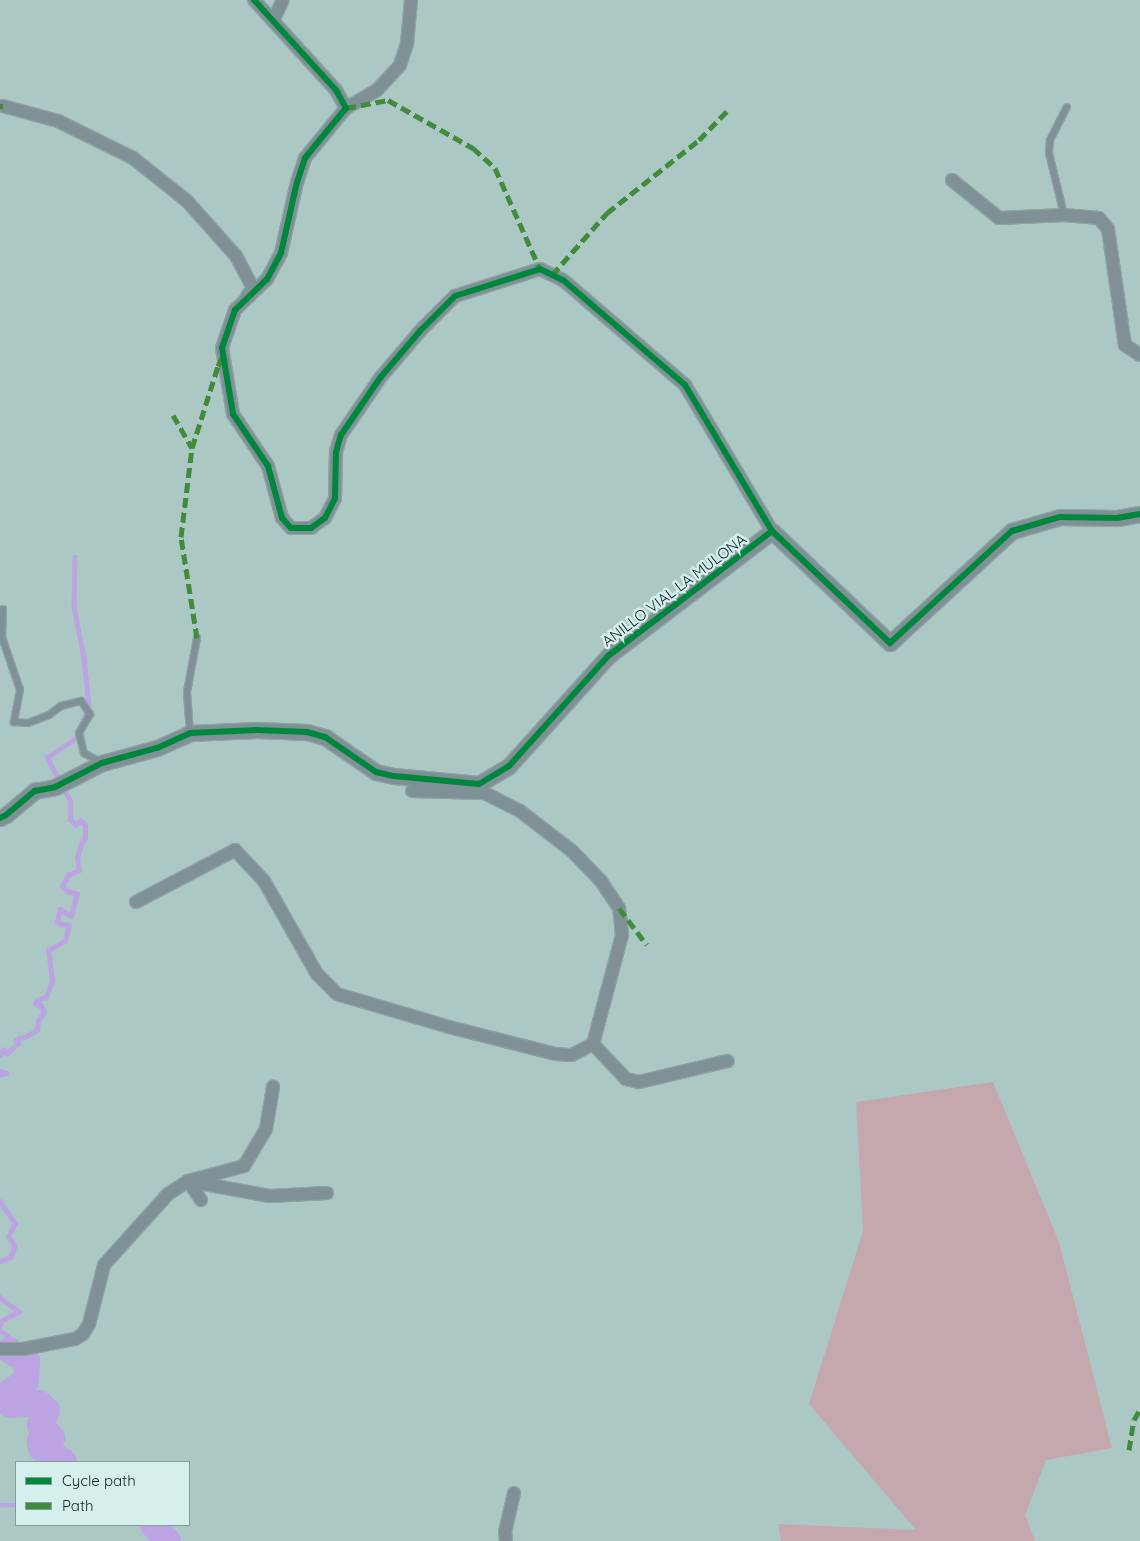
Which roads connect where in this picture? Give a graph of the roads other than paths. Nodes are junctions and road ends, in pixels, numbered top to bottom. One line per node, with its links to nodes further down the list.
1 (254, 0): 4 (street)
2 (283, 0): 4 (street)
3 (411, 0): 7 (street)
4 (273, 21): 7 (street)
5 (3, 106): 10 (street)
6 (1067, 107): 9 (lane)
7 (346, 108): 10 (street)
8 (952, 180): 9 (street)
9 (1064, 215): 11 (street)
10 (244, 300): 13 (street)
11 (1140, 355)
12 (1140, 514): 13 (street)
13 (772, 531): 18 (street, ANILLO VIAL LA MULONA)
14 (3, 609): 17 (lane)
15 (197, 638): 16 (lane)
16 (190, 733): 17 (street); 18 (street)
17 (102, 763): 20 (street)
18 (482, 788): 19 (street); 22 (street)
19 (412, 791)
20 (8, 812)
21 (136, 902): 22 (street)
22 (593, 1044): 23 (street)
23 (728, 1061)
24 (273, 1087): 25 (street)
25 (188, 1181): 26 (street); 27 (street); 28 (street)
26 (327, 1193)
27 (201, 1200)
28 (0, 1349)
29 (514, 1494): 30 (street)
30 (506, 1541)

